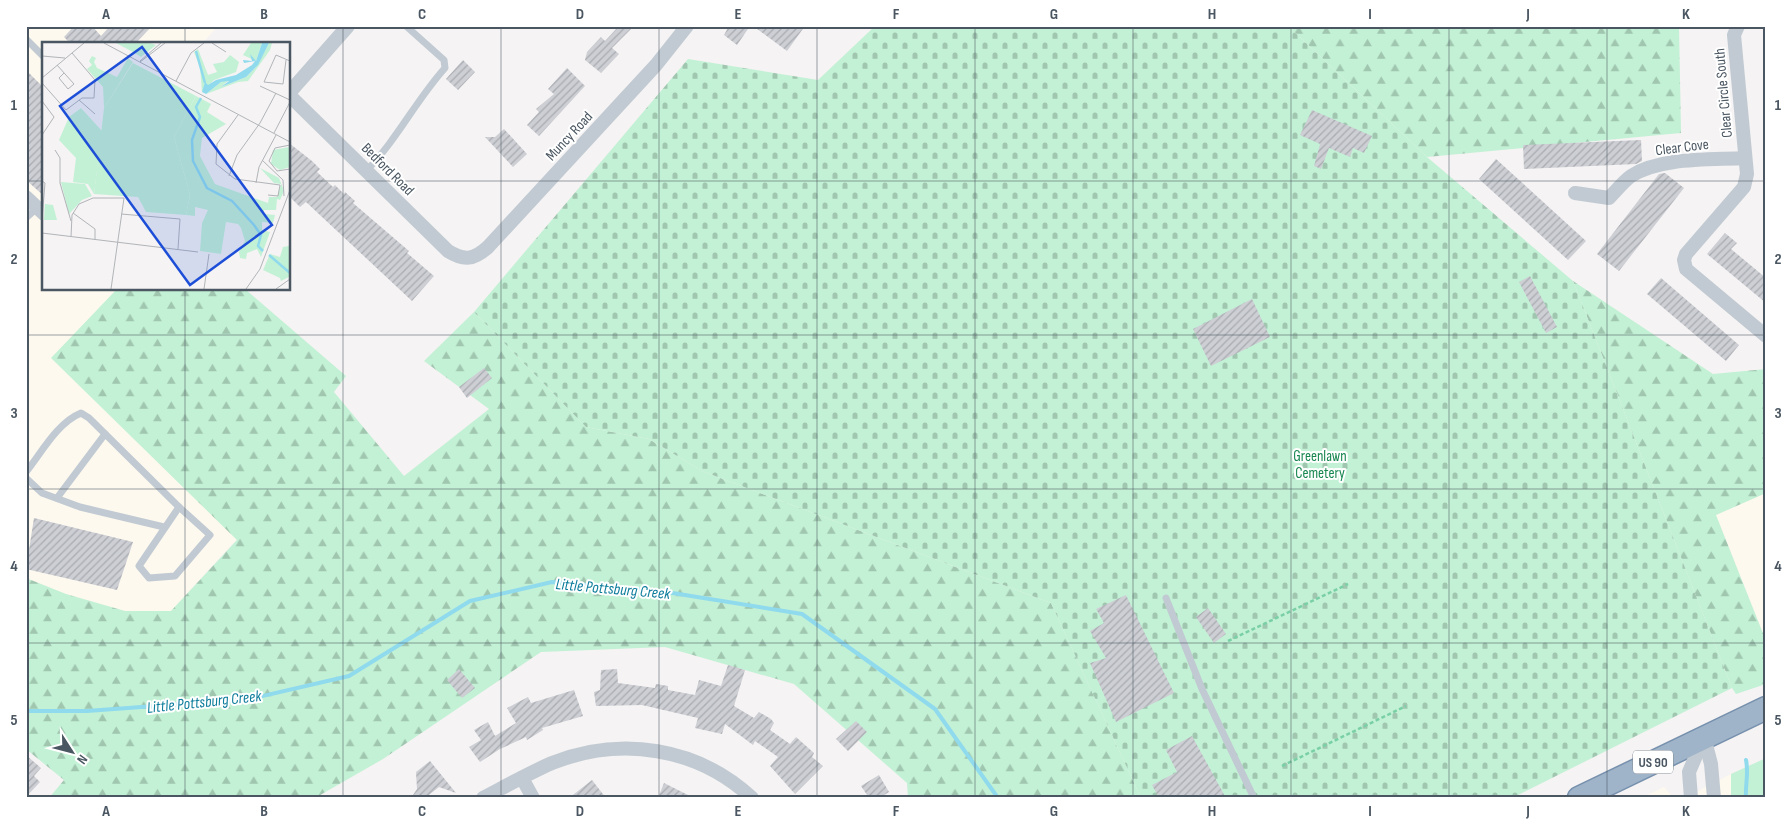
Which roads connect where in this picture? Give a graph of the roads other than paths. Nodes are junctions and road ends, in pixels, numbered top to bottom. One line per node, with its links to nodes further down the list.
1 (348, 26): 7 (street)
2 (406, 26): 10 (lane)
3 (686, 26): 15 (street, Muncy Road)
4 (1738, 26): 9 (street, Clear Circle South)
5 (26, 39): 6 (lane)
6 (42, 55)
7 (290, 93)
8 (290, 95): 10 (street, Bedford Road)
9 (1745, 158): 11 (street, Clear Cove); 16 (street, Clear Circle South)
10 (366, 171): 15 (street, Bedford Road)
11 (1575, 193)
12 (26, 197): 13 (street)
13 (40, 211): 14 (lane)
14 (26, 218)
15 (468, 259)
16 (1766, 336)
17 (105, 434): 18 (lane); 20 (lane); 21 (lane)
18 (26, 472)
19 (26, 478): 20 (lane)
20 (57, 498): 22 (lane)
21 (179, 507): 22 (lane); 22 (lane)
22 (164, 527)
23 (1166, 598): 30 (lane)
24 (1766, 708): 25 (highway, US 90)
25 (1704, 738): 31 (highway, US 90); 32 (street); 33 (street)
26 (522, 778): 27 (street); 28 (street); 29 (street)
27 (483, 798)
28 (533, 798)
29 (752, 798)
30 (1254, 798)
31 (1579, 798)
32 (1691, 798)
33 (1714, 798)

